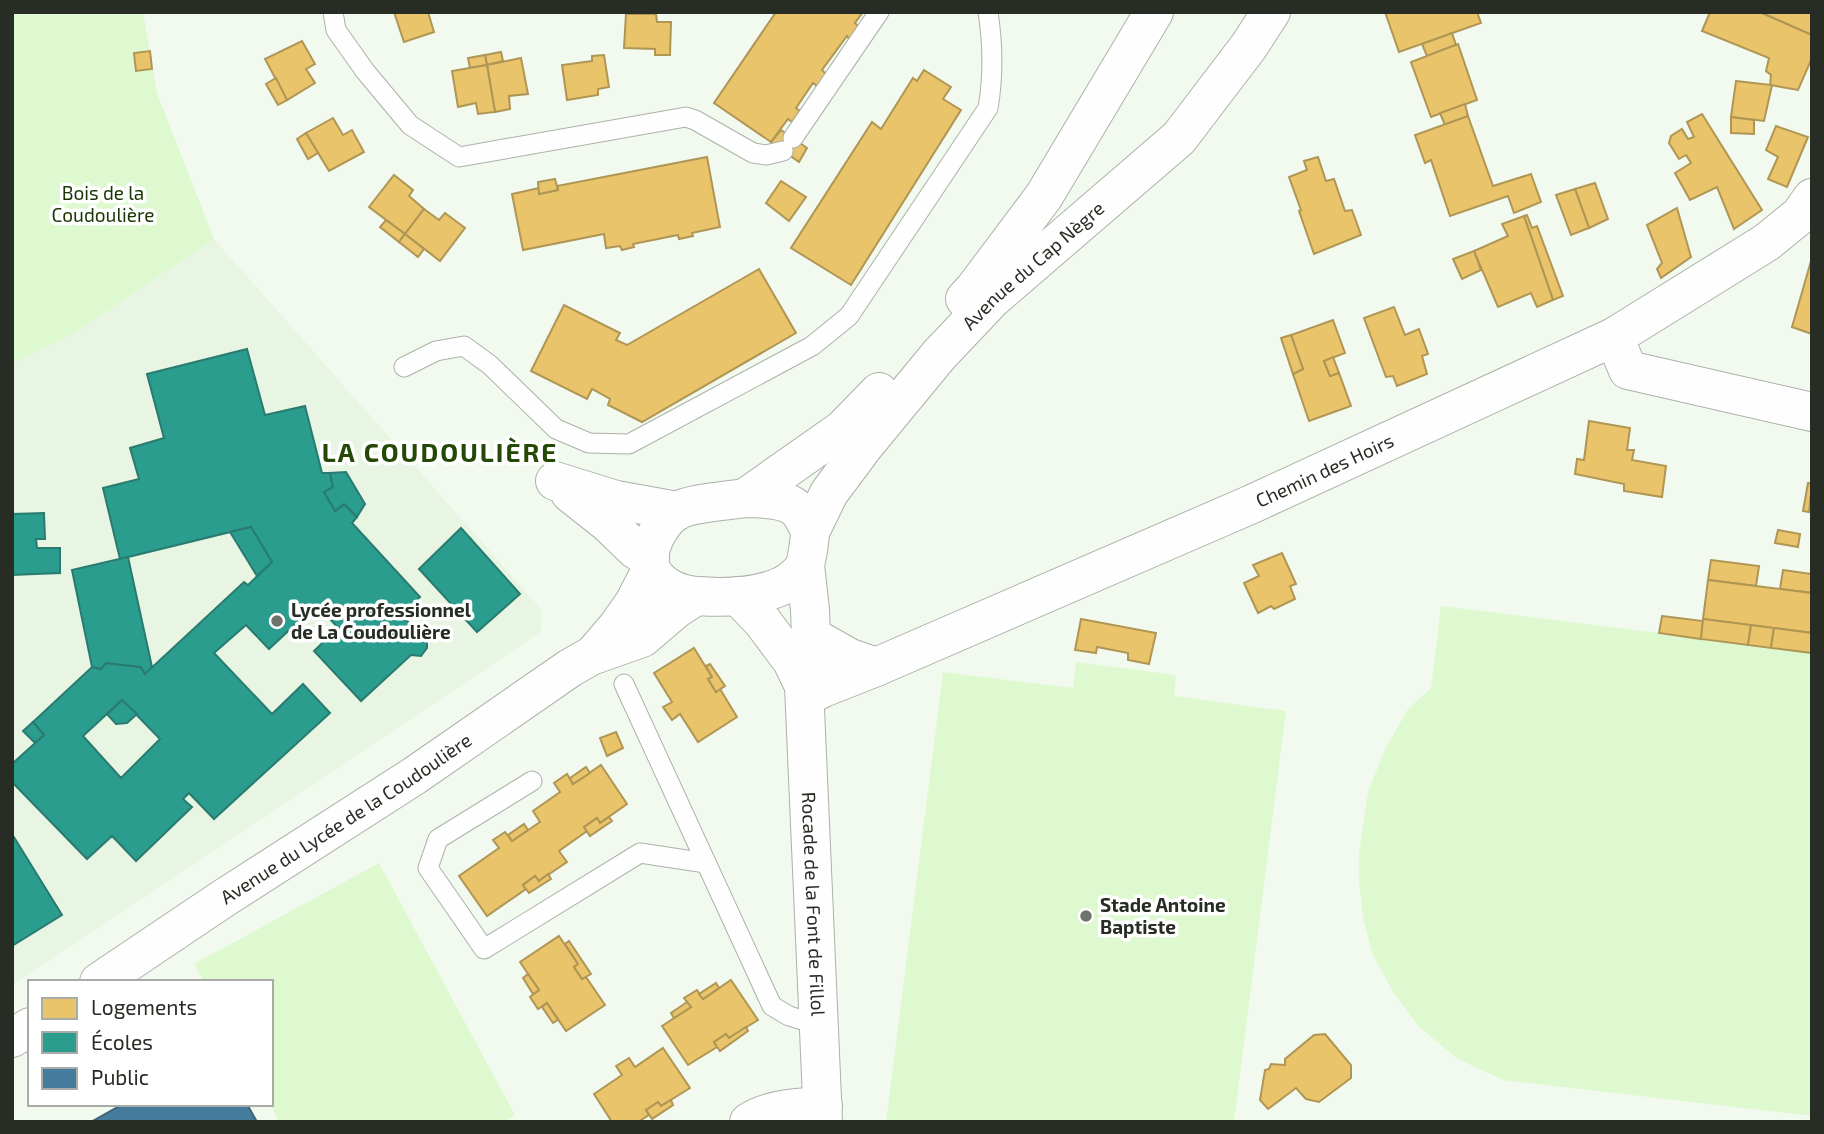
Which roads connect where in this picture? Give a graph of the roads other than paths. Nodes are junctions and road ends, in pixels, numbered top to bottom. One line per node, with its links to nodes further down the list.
1 (332, 12): 2 (lane)
2 (879, 12)
3 (988, 12): 8 (lane)
4 (1154, 12): 10 (street, Avenue du Cap Nègre)
5 (1271, 12): 12 (street, Avenue du Cap Nègre)
6 (1812, 198): 7 (street, Chemin des Hoirs)
7 (1614, 337): 9 (street); 18 (street, Chemin des Hoirs)
8 (404, 367)
9 (1812, 412)
10 (745, 498): 11 (street); 12 (street)
11 (677, 511): 13 (street); 13 (street)
12 (807, 549): 15 (street); 16 (street, Rocade de la Font de Fillol)
13 (650, 564): 14 (street); 17 (street, Avenue du Lycée de la Coudoulière)
14 (696, 596): 15 (street); 17 (street, Avenue du Lycée de la Coudoulière)
15 (738, 596): 20 (street, Rocade de la Font de Fillol)
16 (811, 636): 18 (street); 20 (street, Rocade de la Font de Fillol)
17 (591, 656): 23 (street, Avenue du Lycée de la Coudoulière)
18 (876, 667): 20 (street, Chemin des Hoirs)
19 (624, 684): 22 (lane)
20 (805, 701): 24 (street, Rocade de la Font de Fillol)
21 (532, 781): 22 (lane)
22 (706, 863): 24 (lane)
23 (102, 980)
24 (819, 1025): 27 (street, Rocade de la Font de Fillol)
25 (28, 1028): 26 (street)
26 (12, 1038)
27 (823, 1114): 28 (street)
28 (749, 1122)

